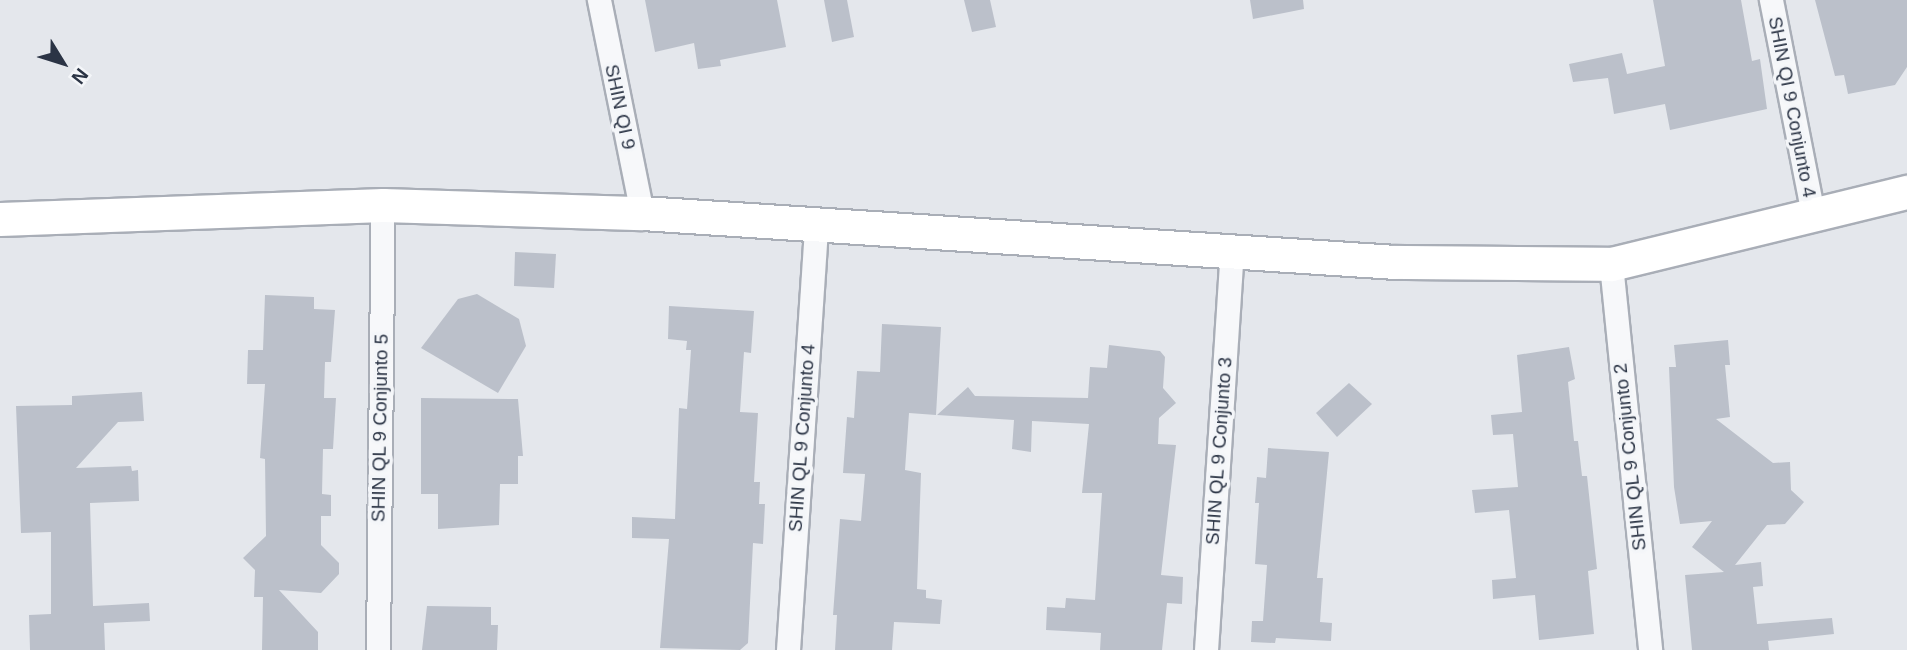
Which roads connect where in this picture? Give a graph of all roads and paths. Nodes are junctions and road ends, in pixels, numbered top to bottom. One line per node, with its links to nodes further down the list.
1 (598, 0): 5 (street, SHIN QI 9)
2 (1771, 0): 6 (street, SHIN QI 9 Conjunto 4)
3 (1907, 192): 6 (street)
4 (383, 205): 5 (street); 7 (street); 11 (street, SHIN QL 9 Conjunto 5)
5 (642, 213): 8 (street)
6 (1813, 215): 10 (street)
7 (0, 219)
8 (816, 226): 9 (street); 12 (street, SHIN QL 9 Conjunto 4)
9 (1232, 252): 10 (street); 13 (street, SHIN QL 9 Conjunto 3)
10 (1611, 264): 14 (street, SHIN QL 9 Conjunto 2)
11 (378, 650)
12 (788, 650)
13 (1206, 650)
14 (1650, 650)

